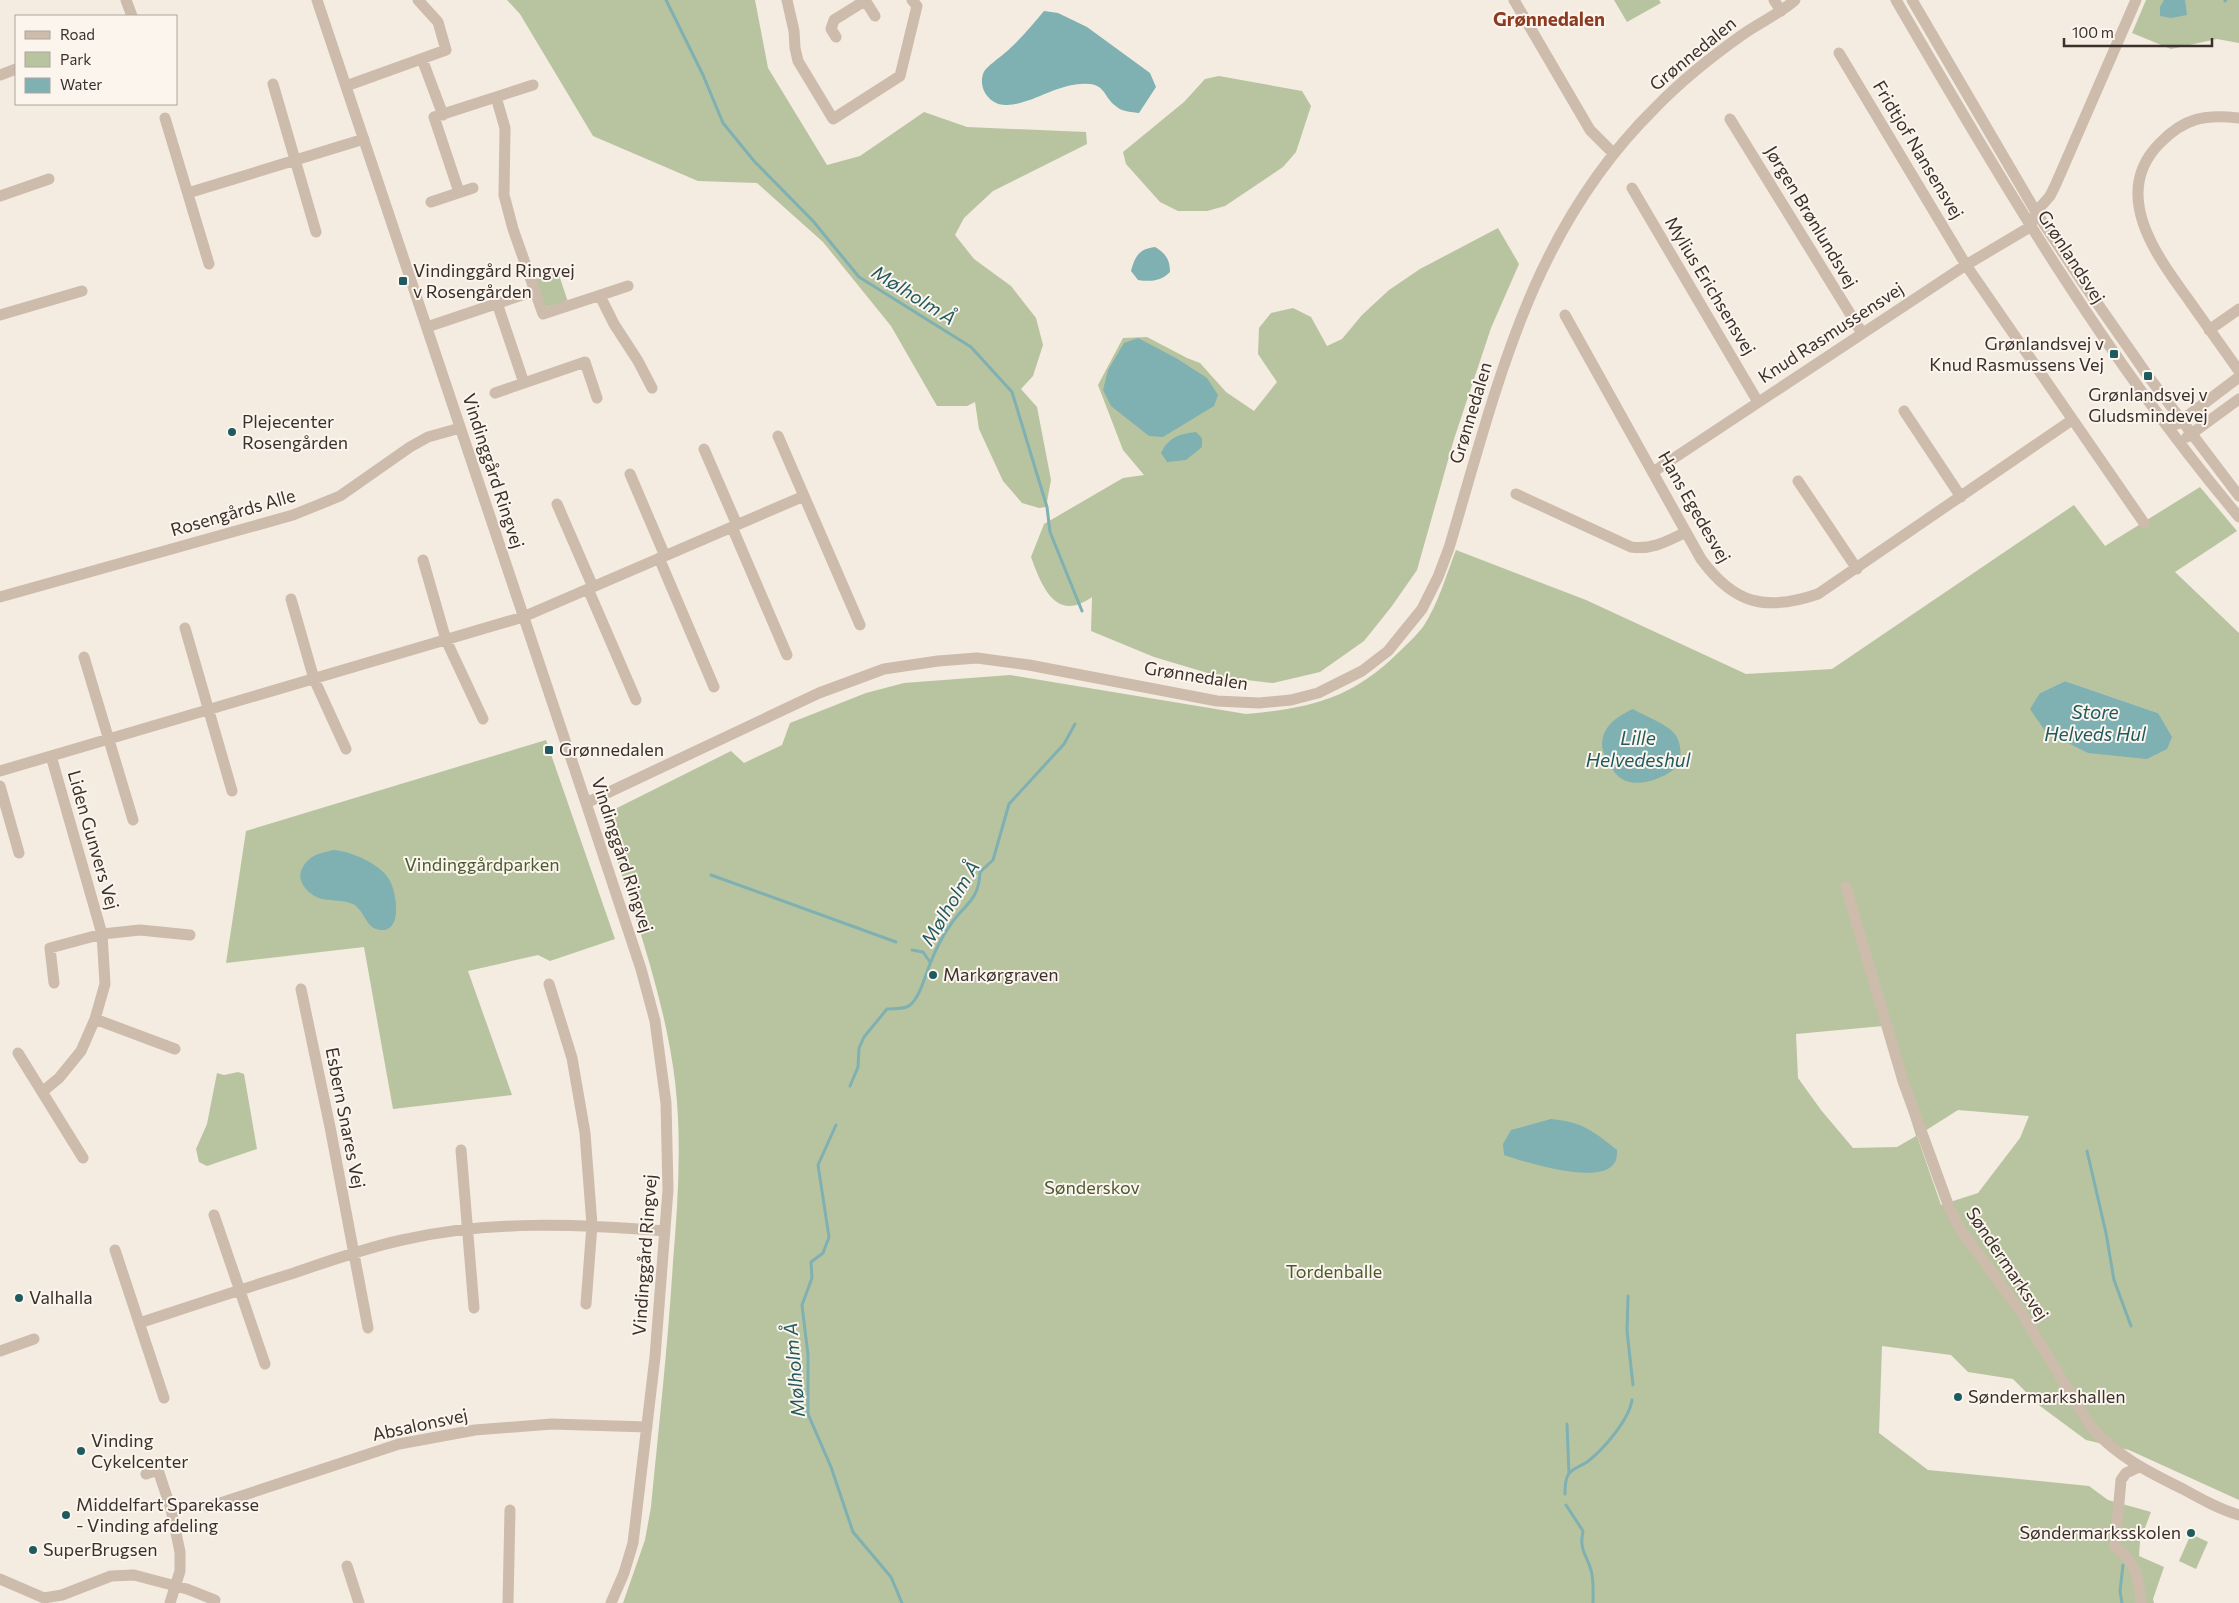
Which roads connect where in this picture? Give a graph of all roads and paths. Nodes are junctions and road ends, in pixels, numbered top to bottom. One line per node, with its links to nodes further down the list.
1 (126, 0): 15 (street)
2 (317, 0): 24 (street, Vindinggård Ringvej)
3 (418, 0): 19 (street)
4 (787, 0): 6 (street)
5 (866, 0): 16 (street); 17 (street)
6 (912, 0)
7 (1514, 0): 31 (street)
8 (1774, 0): 14 (street)
9 (1795, 0): 14 (street, Grønnedalen)
10 (1806, 0): 14 (street, Grønnedalen)
11 (1896, 0): 41 (street, Grønlandsvej)
12 (1912, 0): 40 (street, Grønlandsvej)
13 (2136, 0): 40 (street)
14 (1783, 10): 31 (street, Grønnedalen)
15 (132, 15)
16 (876, 16)
17 (836, 37)
18 (1839, 52): 44 (street, Fridtjof Nansensvej)
19 (422, 59): 24 (street); 26 (street)
20 (15, 69): 21 (street)
21 (0, 75)
22 (274, 84): 32 (street)
23 (533, 85): 25 (street)
24 (346, 86): 30 (street, Vindinggård Ringvej)
25 (496, 97): 26 (street); 47 (street)
26 (442, 115): 36 (street)
27 (165, 118): 37 (street)
28 (2239, 118): 54 (street)
29 (1730, 119): 55 (street, Jørgen Brønlundsvej)
30 (364, 139): 32 (street); 53 (street, Vindinggård Ringvej)
31 (1613, 153): 108 (street, Grønnedalen)
32 (295, 160): 37 (street); 42 (street)
33 (49, 179): 38 (street)
34 (473, 188): 36 (street)
35 (1632, 188): 63 (street, Mylius Erichsensvej)
36 (459, 192): 39 (street)
37 (188, 193): 43 (street)
38 (0, 196)
39 (431, 202)
40 (2036, 212): 41 (street); 66 (street, Grønlandsvej)
41 (2030, 227): 44 (street, Knud Rasmussensvej); 68 (street, Grønlandsvej)
42 (316, 232)
43 (209, 264)
44 (1966, 266): 55 (street, Knud Rasmussensvej); 65 (street, Fridtjof Nansensvej)
45 (628, 286): 48 (street)
46 (82, 291): 51 (street)
47 (534, 291): 48 (street); 49 (street)
48 (600, 296): 59 (street)
49 (497, 303): 53 (street); 58 (street)
50 (2239, 310): 54 (street)
51 (0, 315)
52 (1565, 316): 73 (street, Hans Egedesvej)
53 (427, 327): 67 (street, Vindinggård Ringvej)
54 (2209, 330): 56 (street)
55 (1862, 333): 63 (street, Knud Rasmussensvej)
56 (2239, 370)
57 (2239, 377): 66 (street)
58 (524, 383): 60 (street); 61 (street)
59 (652, 388)
60 (495, 392)
61 (597, 398)
62 (2239, 399): 69 (street)
63 (1758, 402): 73 (street, Knud Rasmussensvej)
64 (1904, 411): 79 (street)
65 (2072, 420): 79 (street, Hans Egedesvej); 82 (street, Fridtjof Nansensvej)
66 (2182, 420): 68 (street); 69 (street, Grønlandsvej)
67 (460, 428): 89 (street, Rosengårds Alle); 91 (street, Vindinggård Ringvej)
68 (2169, 430): 71 (street, Grønlandsvej)
69 (2192, 434): 71 (street); 78 (street, Grønlandsvej)
70 (778, 436): 77 (street)
71 (2180, 443): 81 (street, Grønlandsvej)
72 (704, 449): 83 (street)
73 (1653, 472): 84 (street, Hans Egedesvej)
74 (630, 474): 85 (street)
75 (1798, 481): 87 (street)
76 (1516, 494): 84 (street)
77 (804, 496): 83 (street); 92 (street)
78 (2239, 496)
79 (1961, 497): 87 (street, Hans Egedesvej)
80 (557, 504): 88 (street)
81 (2239, 517)
82 (2144, 523)
83 (734, 526): 85 (street); 95 (street)
84 (1686, 532): 87 (street, Hans Egedesvej)
85 (662, 557): 88 (street); 98 (street)
86 (423, 560): 94 (street)
87 (1857, 569)
88 (590, 588): 91 (street); 99 (street)
89 (0, 597)
90 (291, 599): 97 (street)
91 (523, 617): 94 (street); 108 (street, Vindinggård Ringvej)
92 (860, 625)
93 (185, 628): 100 (street)
94 (446, 640): 97 (street); 101 (street)
95 (787, 655)
96 (84, 657): 102 (street)
97 (314, 679): 100 (street); 103 (street)
98 (714, 687)
99 (636, 700)
100 (208, 710): 102 (street); 107 (street)
101 (483, 720)
102 (109, 739): 104 (street); 109 (street)
103 (346, 748)
104 (51, 756): 105 (street); 112 (street, Liden Gunvers Vej)
105 (0, 771)
106 (0, 786): 110 (street)
107 (232, 791)
108 (586, 803): 126 (street, Vindinggård Ringvej)
109 (133, 820)
110 (19, 853)
111 (1846, 887): 139 (street, Søndermarksvej)
112 (102, 934): 113 (street, Liden Gunvers Vej); 114 (street, Liden Gunvers Vej); 117 (street, Liden Gunvers Vej)
113 (190, 935)
114 (54, 983)
115 (550, 984): 124 (street)
116 (301, 989): 128 (street, Esbern Snares Vej)
117 (95, 1019): 118 (street); 120 (street, Liden Gunvers Vej)
118 (175, 1049)
119 (18, 1053): 120 (street)
120 (42, 1092): 122 (street)
121 (460, 1150): 125 (street)
122 (83, 1158)
123 (214, 1215): 129 (street)
124 (592, 1225): 125 (street); 126 (street); 130 (street)
125 (467, 1229): 128 (street); 131 (street)
126 (666, 1231): 138 (street, Vindinggård Ringvej)
127 (115, 1250): 132 (street)
128 (353, 1253): 129 (street); 133 (street, Esbern Snares Vej)
129 (239, 1290): 132 (street); 136 (street)
130 (586, 1304)
131 (474, 1308)
132 (139, 1323): 137 (street)
133 (368, 1328)
134 (34, 1339): 135 (street)
135 (0, 1351)
136 (264, 1364)
137 (164, 1398)
138 (647, 1427): 141 (street, Absalonsvej); 151 (street, Vindinggård Ringvej)
139 (2139, 1467): 143 (street, Søndermarksvej); 152 (street)
140 (146, 1474): 146 (street)
141 (208, 1507)
142 (510, 1510): 150 (street)
143 (2239, 1514)
144 (347, 1566): 149 (street)
145 (0, 1579): 146 (street)
146 (176, 1588): 147 (street); 148 (street)
147 (215, 1600)
148 (170, 1603)
149 (359, 1603)
150 (508, 1603)
151 (611, 1603)
152 (2140, 1603)

